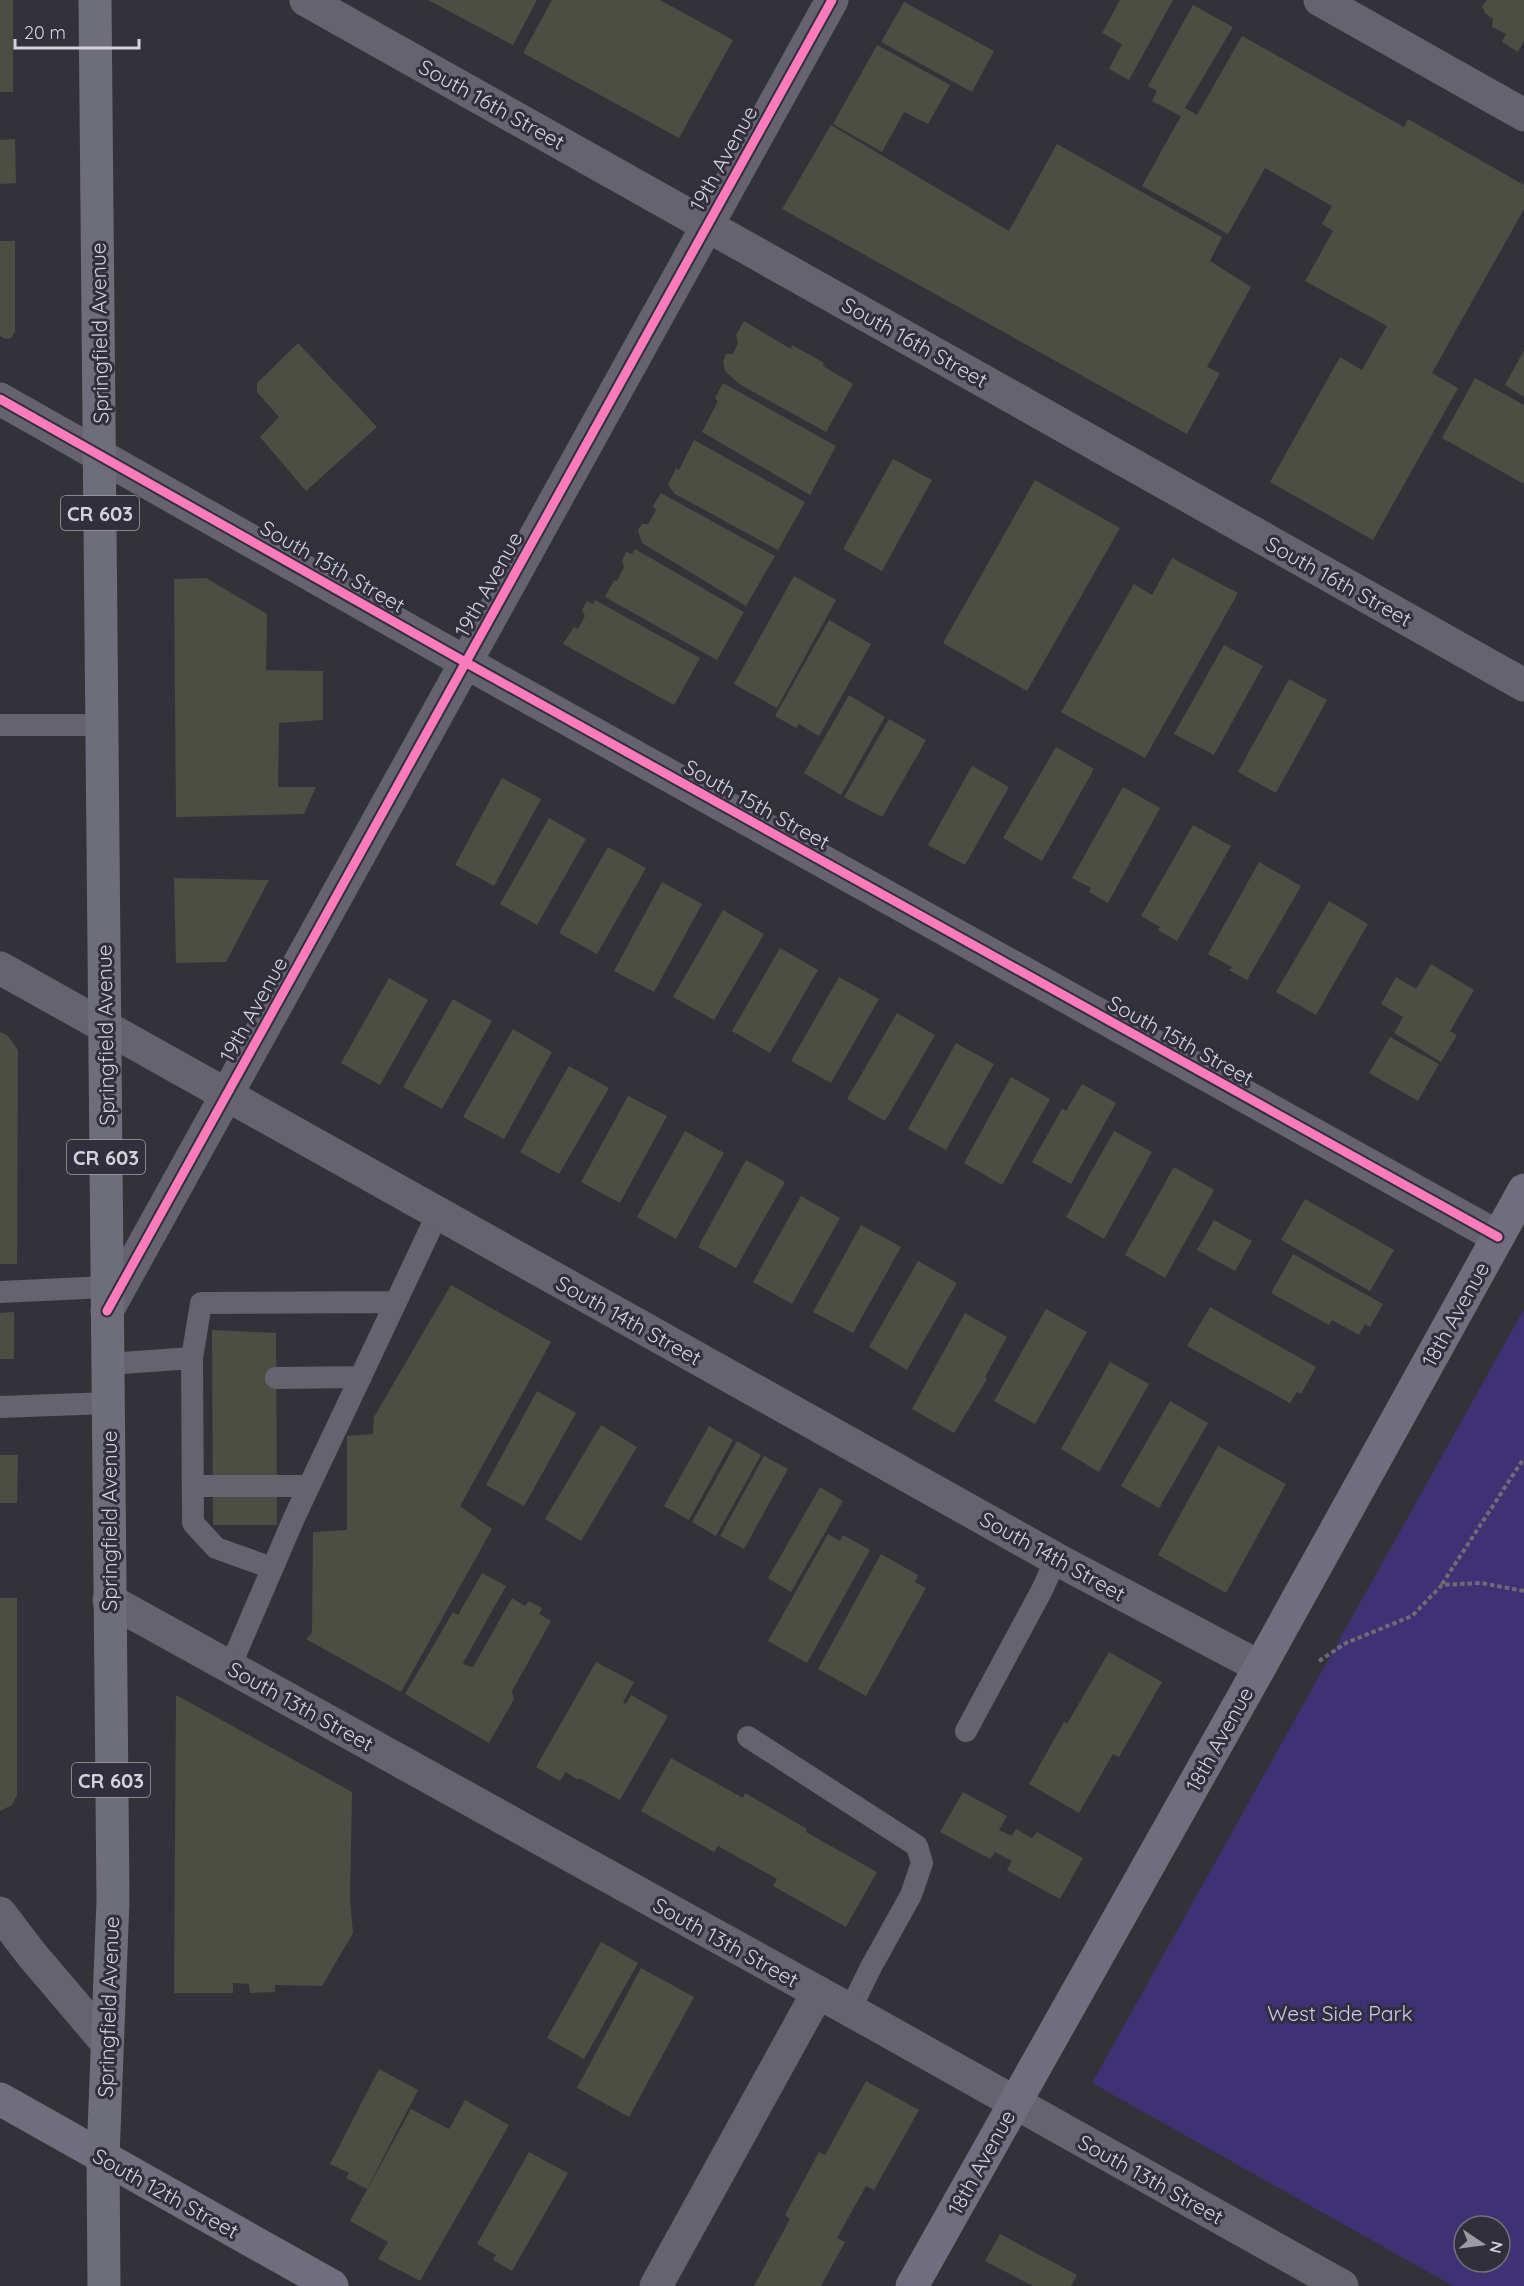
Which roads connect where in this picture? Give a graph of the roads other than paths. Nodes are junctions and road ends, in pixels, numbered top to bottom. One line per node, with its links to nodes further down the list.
1 (94, 0): 8 (main road, Springfield Avenue / CR 603)
2 (306, 0): 6 (street, South 16th Street)
3 (832, 0): 6 (street, 19th Avenue)
4 (1320, 0): 5 (street)
5 (1524, 115)
6 (707, 225): 9 (street, 19th Avenue); 10 (street, South 16th Street)
7 (0, 399): 8 (street, South 15th Street)
8 (100, 455): 9 (street, South 15th Street); 12 (main road, Springfield Avenue / CR 603)
9 (465, 662): 15 (street, 19th Avenue); 18 (street, South 15th Street)
10 (1524, 685)
11 (0, 725): 12 (lane)
12 (102, 725): 14 (main road, Springfield Avenue / CR 603)
13 (0, 968): 14 (street, South 14th Street)
14 (105, 1027): 15 (street, South 14th Street); 20 (main road, Springfield Avenue / CR 603)
15 (226, 1095): 17 (street, South 14th Street); 20 (street, 19th Avenue)
16 (1524, 1190): 18 (main road, 18th Avenue)
17 (438, 1213): 21 (lane); 30 (street, South 14th Street)
18 (1498, 1237): 34 (main road, 18th Avenue)
19 (0, 1292): 20 (lane)
20 (107, 1299): 22 (main road, Springfield Avenue / CR 603)
21 (396, 1302): 23 (lane); 24 (lane)
22 (108, 1364): 23 (lane); 26 (main road, Springfield Avenue / CR 603)
23 (199, 1372): 28 (lane)
24 (361, 1377): 25 (lane); 29 (lane)
25 (276, 1378)
26 (108, 1403): 27 (lane); 32 (main road, Springfield Avenue / CR 603)
27 (0, 1407)
28 (192, 1486): 29 (lane); 31 (lane)
29 (309, 1486): 31 (lane)
30 (1056, 1559): 34 (street, South 14th Street); 35 (lane)
31 (272, 1568): 33 (lane)
32 (109, 1600): 33 (street, South 13th Street); 40 (main road, Springfield Avenue / CR 603)
33 (230, 1667): 38 (street, South 13th Street)
34 (1260, 1667): 42 (main road, 18th Avenue)
35 (966, 1731)
36 (748, 1737): 39 (lane)
37 (0, 1913): 40 (street)
38 (818, 1992): 39 (street, South 13th Street); 46 (street)
39 (850, 2010): 42 (street, South 13th Street)
40 (106, 2042): 43 (main road, Springfield Avenue / CR 603)
41 (0, 2099): 43 (main road, South 12th Street)
42 (1014, 2102): 47 (main road, 18th Avenue); 48 (street, South 13th Street)
43 (103, 2157): 44 (main road, Springfield Avenue / CR 603); 45 (main road, South 12th Street)
44 (104, 2286)
45 (332, 2286)
46 (656, 2286)
47 (912, 2286)
48 (1342, 2286)

